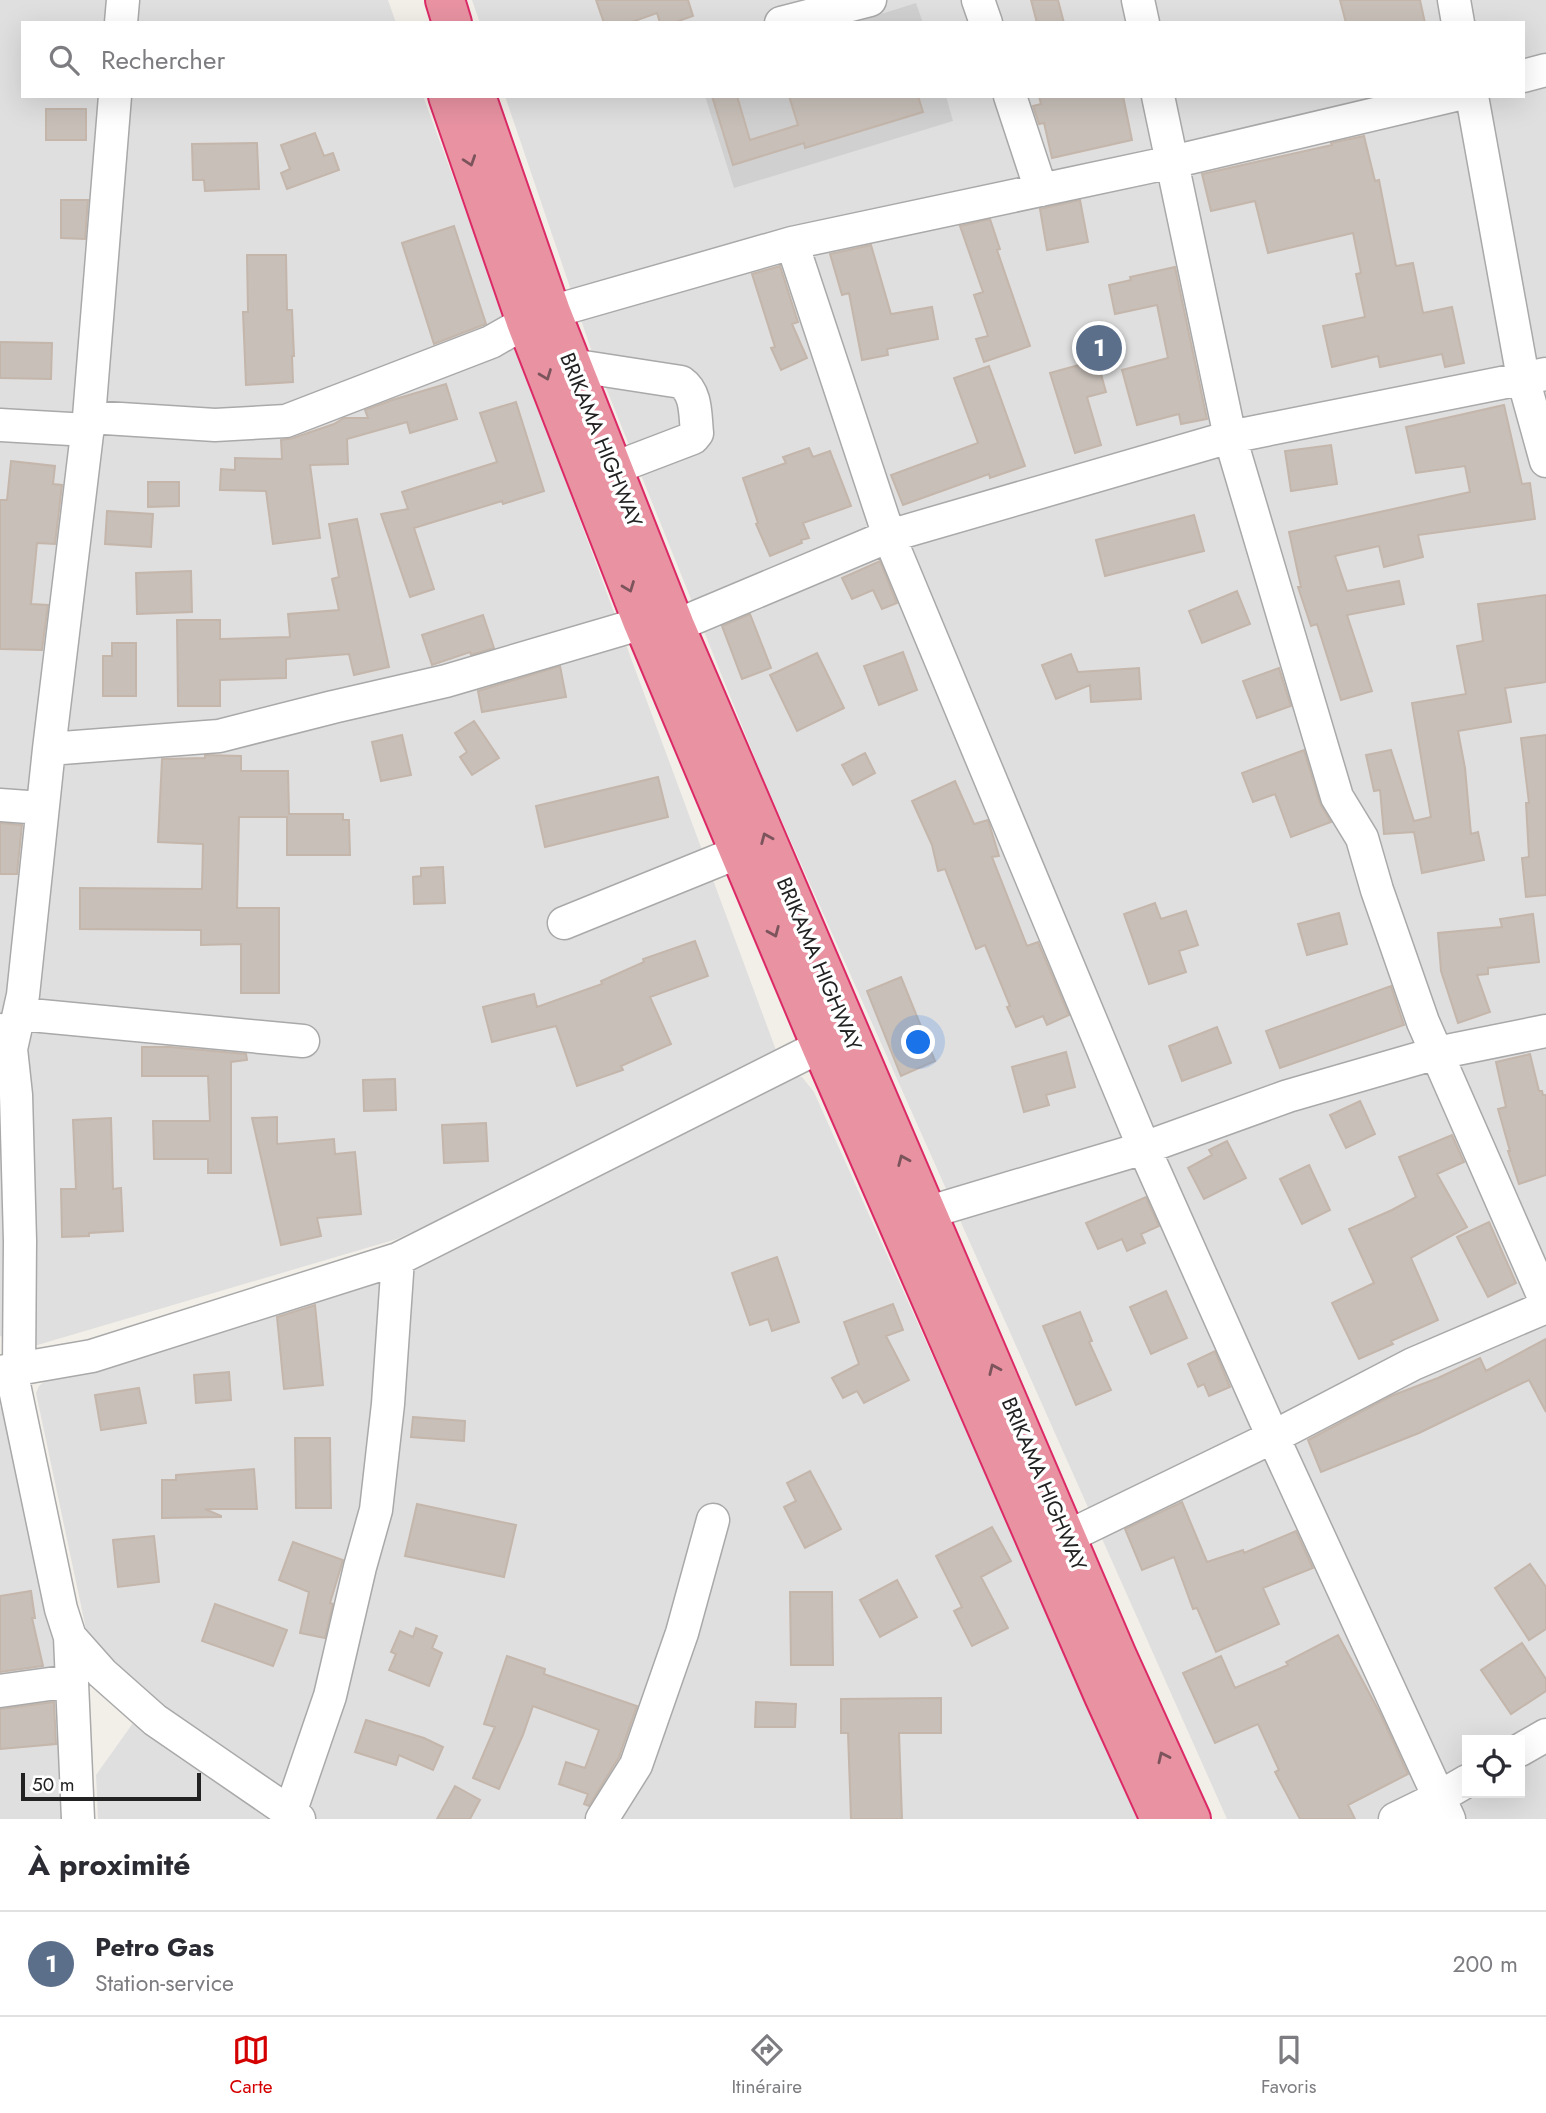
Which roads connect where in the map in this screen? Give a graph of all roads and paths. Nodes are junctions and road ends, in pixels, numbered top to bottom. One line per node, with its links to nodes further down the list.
1 (123, 0): 8 (street)
2 (417, 0): 9 (highway)
3 (445, 0): 10 (highway)
4 (870, 0): 11 (street)
5 (978, 0): 12 (street)
6 (1139, 0): 13 (street)
7 (1454, 0): 14 (street)
8 (121, 21)
9 (423, 21)
10 (451, 21)
11 (789, 21)
12 (985, 21)
13 (1143, 21)
14 (1458, 21)
15 (1546, 70): 16 (street)
16 (1525, 75)
17 (115, 98): 29 (street)
18 (474, 98): 26 (highway, BRIKAMA HIGHWAY)
19 (1011, 98): 24 (street)
20 (1158, 98): 23 (street)
21 (1443, 98): 23 (street)
22 (1472, 98): 28 (street)
23 (1172, 162): 24 (street); 31 (street)
24 (1041, 190): 25 (street)
25 (792, 243): 26 (street); 34 (street)
26 (538, 317): 27 (highway, BRIKAMA HIGHWAY); 29 (street); 33 (highway, BRIKAMA HIGHWAY, one-way to 33)
27 (572, 365): 33 (highway, BRIKAMA HIGHWAY); 33 (street)
28 (1534, 376): 31 (street); 32 (street)
29 (88, 423): 30 (street); 36 (street)
30 (0, 425)
31 (1230, 437): 34 (street); 45 (street)
32 (1546, 461)
33 (600, 474): 35 (highway, BRIKAMA HIGHWAY)
34 (889, 536): 35 (street); 46 (street)
35 (659, 625): 36 (street); 39 (highway, BRIKAMA HIGHWAY); 47 (highway, BRIKAMA HIGHWAY, one-way to 35)
36 (49, 749): 38 (street)
37 (0, 805): 38 (street)
38 (42, 808): 41 (street)
39 (740, 852): 40 (street); 44 (highway, BRIKAMA HIGHWAY, one-way to 44)
40 (564, 923)
41 (10, 1031): 43 (street); 50 (street)
42 (1546, 1031): 45 (street)
43 (303, 1041)
44 (821, 1045): 48 (street); 64 (highway, BRIKAMA HIGHWAY)
45 (1437, 1053): 46 (street); 49 (street)
46 (1144, 1149): 47 (street); 51 (street)
47 (926, 1213): 53 (highway, BRIKAMA HIGHWAY, one-way to 47)
48 (398, 1259): 50 (street); 61 (street)
49 (1546, 1305): 51 (street)
50 (10, 1370): 54 (street)
51 (1273, 1437): 53 (street); 60 (street)
52 (712, 1520): 63 (street)
53 (1067, 1537): 65 (highway, BRIKAMA HIGHWAY, one-way to 53)
54 (70, 1637): 55 (street); 61 (street)
55 (72, 1681): 56 (street); 62 (street)
56 (0, 1691)
57 (1546, 1735): 58 (street)
58 (1525, 1747)
59 (1462, 1787): 60 (street)
60 (1444, 1809): 66 (street)
61 (294, 1816)
62 (78, 1819)
63 (602, 1819)
64 (1160, 1819)
65 (1191, 1819)
66 (1395, 1819)

